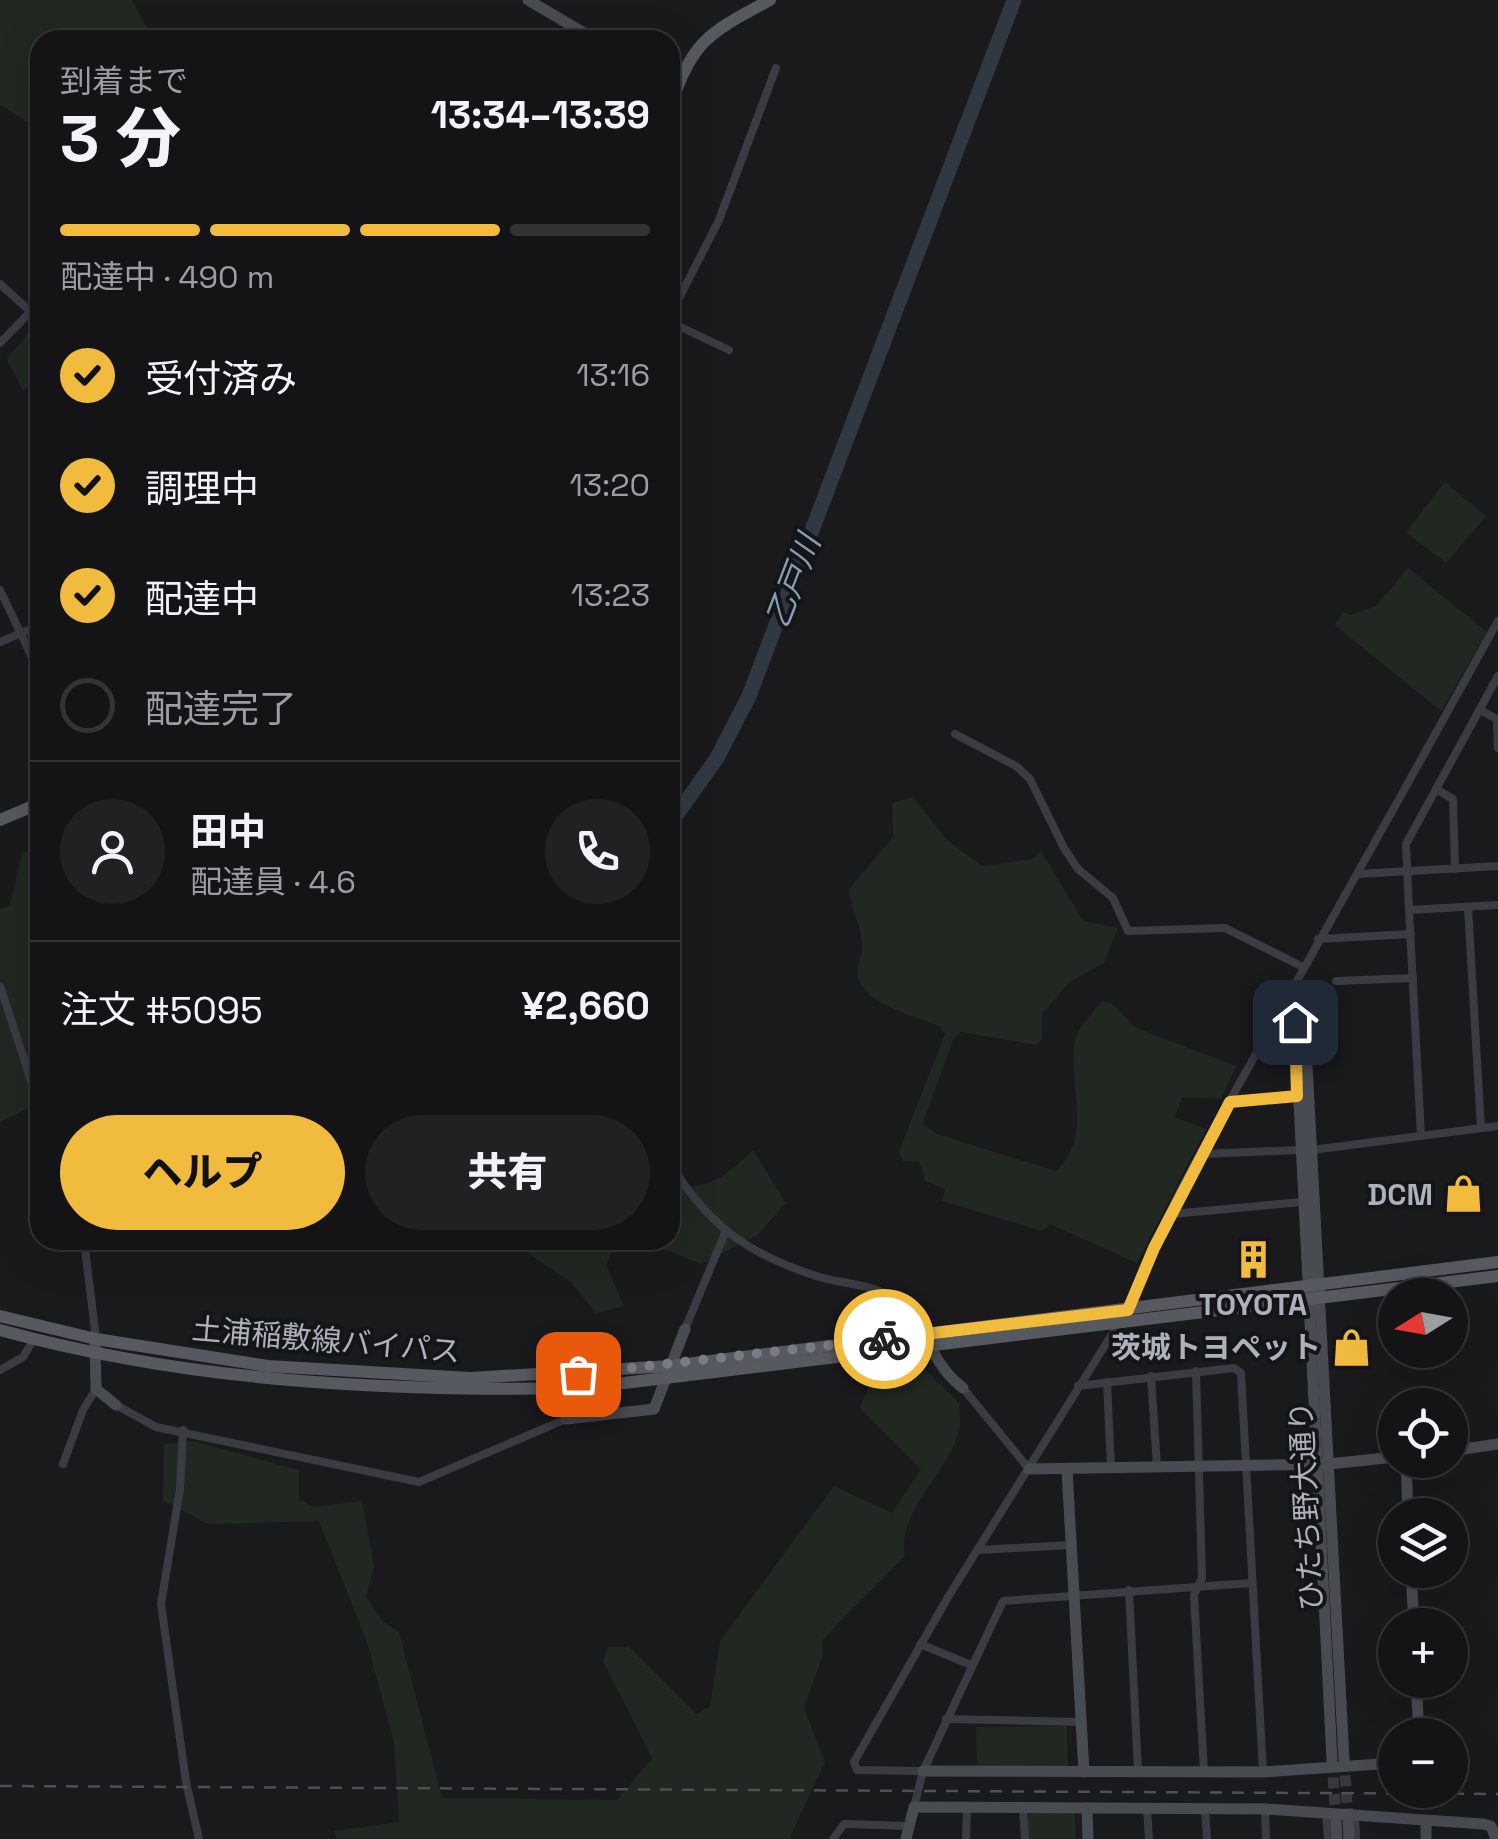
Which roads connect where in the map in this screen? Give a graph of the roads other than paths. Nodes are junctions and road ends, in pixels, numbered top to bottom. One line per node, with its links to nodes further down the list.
1 (528, 0): 3 (street)
2 (770, 0): 5 (main road)
3 (579, 30)
4 (776, 68): 7 (street)
5 (680, 75)
6 (0, 284): 8 (street)
7 (680, 299)
8 (30, 311)
9 (30, 313): 11 (street)
10 (680, 324): 12 (street)
11 (0, 343)
12 (730, 350)
13 (0, 590): 16 (street)
14 (1498, 621): 29 (street)
15 (30, 631): 16 (street)
16 (24, 634): 17 (street); 18 (street)
17 (0, 642)
18 (30, 649)
19 (1498, 676): 20 (street)
20 (1480, 710): 22 (street); 23 (street)
21 (955, 734): 35 (street)
22 (1498, 748)
23 (1436, 788): 27 (street); 28 (street)
24 (30, 807): 25 (main road)
25 (0, 820)
26 (1498, 866): 27 (street)
27 (1455, 869): 28 (street)
28 (1407, 871): 29 (street); 32 (street)
29 (1358, 874): 34 (street)
30 (1498, 905): 31 (street)
31 (1468, 907): 32 (street); 44 (street)
32 (1409, 910): 33 (street)
33 (1411, 934): 34 (street); 36 (street)
34 (1318, 940): 35 (street)
35 (1303, 968): 39 (street)
36 (1413, 978): 37 (street); 45 (street)
37 (1336, 981)
38 (0, 986): 40 (street)
39 (1284, 1005): 41 (street, ひたち野大通り); 42 (street); 46 (street, ひたち野大通り)
40 (30, 1078)
41 (1297, 1096): 42 (street); 46 (street, ひたち野大通り)
42 (1230, 1102): 47 (street)
43 (1498, 1126): 44 (street)
44 (1481, 1128): 45 (street)
45 (1421, 1136): 46 (street)
46 (1305, 1150): 47 (street); 49 (street, ひたち野大通り); 55 (street, ひたち野大通り)
47 (1202, 1154): 50 (street)
48 (680, 1178): 51 (street)
49 (1301, 1202): 50 (street); 55 (street, ひたち野大通り)
50 (1172, 1214): 57 (street)
51 (725, 1232): 56 (street); 60 (street)
52 (85, 1250): 64 (street)
53 (1498, 1262): 55 (main road)
54 (1498, 1276): 55 (main road)
55 (1313, 1292): 57 (main road, 土浦稲敷線バイパス); 59 (main road, 土浦稲敷線バイパス); 81 (street, ひたち野大通り)
56 (892, 1296): 62 (street)
57 (1128, 1310): 62 (main road, 土浦稲敷線バイパス)
58 (0, 1316): 64 (main road, 土浦稲敷線バイパス)
59 (1119, 1323): 65 (main road, 土浦稲敷線バイパス); 71 (street)
60 (684, 1329): 68 (street)
61 (0, 1330): 63 (main road, 土浦稲敷線バイパス)
62 (922, 1334): 65 (street); 68 (main road, 土浦稲敷線バイパス)
63 (34, 1339): 64 (main road, 土浦稲敷線バイパス); 66 (street)
64 (95, 1345): 68 (main road, 土浦稲敷線バイパス); 73 (street)
65 (929, 1349): 68 (main road, 土浦稲敷線バイパス); 72 (street)
66 (0, 1370)
67 (1196, 1371): 69 (street); 82 (street); 83 (street)
68 (667, 1373): 75 (street)
69 (1151, 1376): 70 (street); 84 (street)
70 (1107, 1382): 71 (street); 85 (street)
71 (1078, 1386): 86 (street)
72 (963, 1388): 86 (street)
73 (96, 1389): 74 (street); 80 (street)
74 (116, 1405): 76 (street)
75 (566, 1419): 76 (street)
76 (183, 1430): 115 (street)
77 (1498, 1444): 78 (street)
78 (1468, 1448)
79 (1378, 1459): 81 (street)
80 (63, 1464)
81 (1322, 1464): 82 (street); 98 (street, ひたち野大通り)
82 (1246, 1465): 83 (street); 90 (street)
83 (1199, 1466): 84 (street); 91 (street)
84 (1157, 1467): 85 (street)
85 (1112, 1468): 87 (street)
86 (1030, 1469): 87 (street); 89 (street)
87 (1067, 1470): 88 (street)
88 (1071, 1546): 89 (street); 93 (street)
89 (978, 1550): 94 (street)
90 (1252, 1583): 91 (street); 104 (street)
91 (1199, 1586): 92 (street); 103 (street)
92 (1129, 1590): 93 (street); 101 (street)
93 (1073, 1593): 95 (street); 97 (street)
94 (920, 1644): 95 (street); 100 (street)
95 (972, 1665): 96 (street)
96 (946, 1719): 97 (street); 100 (street)
97 (1081, 1722): 102 (street)
98 (1338, 1760)
99 (1378, 1764): 104 (street)
100 (924, 1771): 102 (street); 105 (street)
101 (1138, 1771): 102 (street); 103 (street)
102 (1084, 1772)
103 (1204, 1772): 104 (street)
104 (1263, 1772)
105 (914, 1807): 106 (street); 114 (street)
106 (966, 1807): 107 (street); 118 (street)
107 (1023, 1808): 108 (street); 119 (street)
108 (1087, 1808): 109 (street); 120 (street)
109 (1147, 1808): 111 (street); 121 (street)
110 (1265, 1808): 111 (street); 112 (street); 123 (street)
111 (1205, 1809): 122 (street)
112 (1341, 1818): 113 (street); 124 (street); 125 (street); 126 (street); 127 (street)
113 (1426, 1821): 128 (street); 129 (street)
114 (909, 1826): 116 (street); 117 (street)
115 (199, 1839)
116 (833, 1839)
117 (906, 1839)
118 (966, 1839)
119 (1025, 1839)
120 (1088, 1839)
121 (1149, 1839)
122 (1207, 1839)
123 (1266, 1839)
124 (1328, 1839)
125 (1337, 1839)
126 (1349, 1839)
127 (1356, 1839)
128 (1426, 1839)
129 (1496, 1839)

